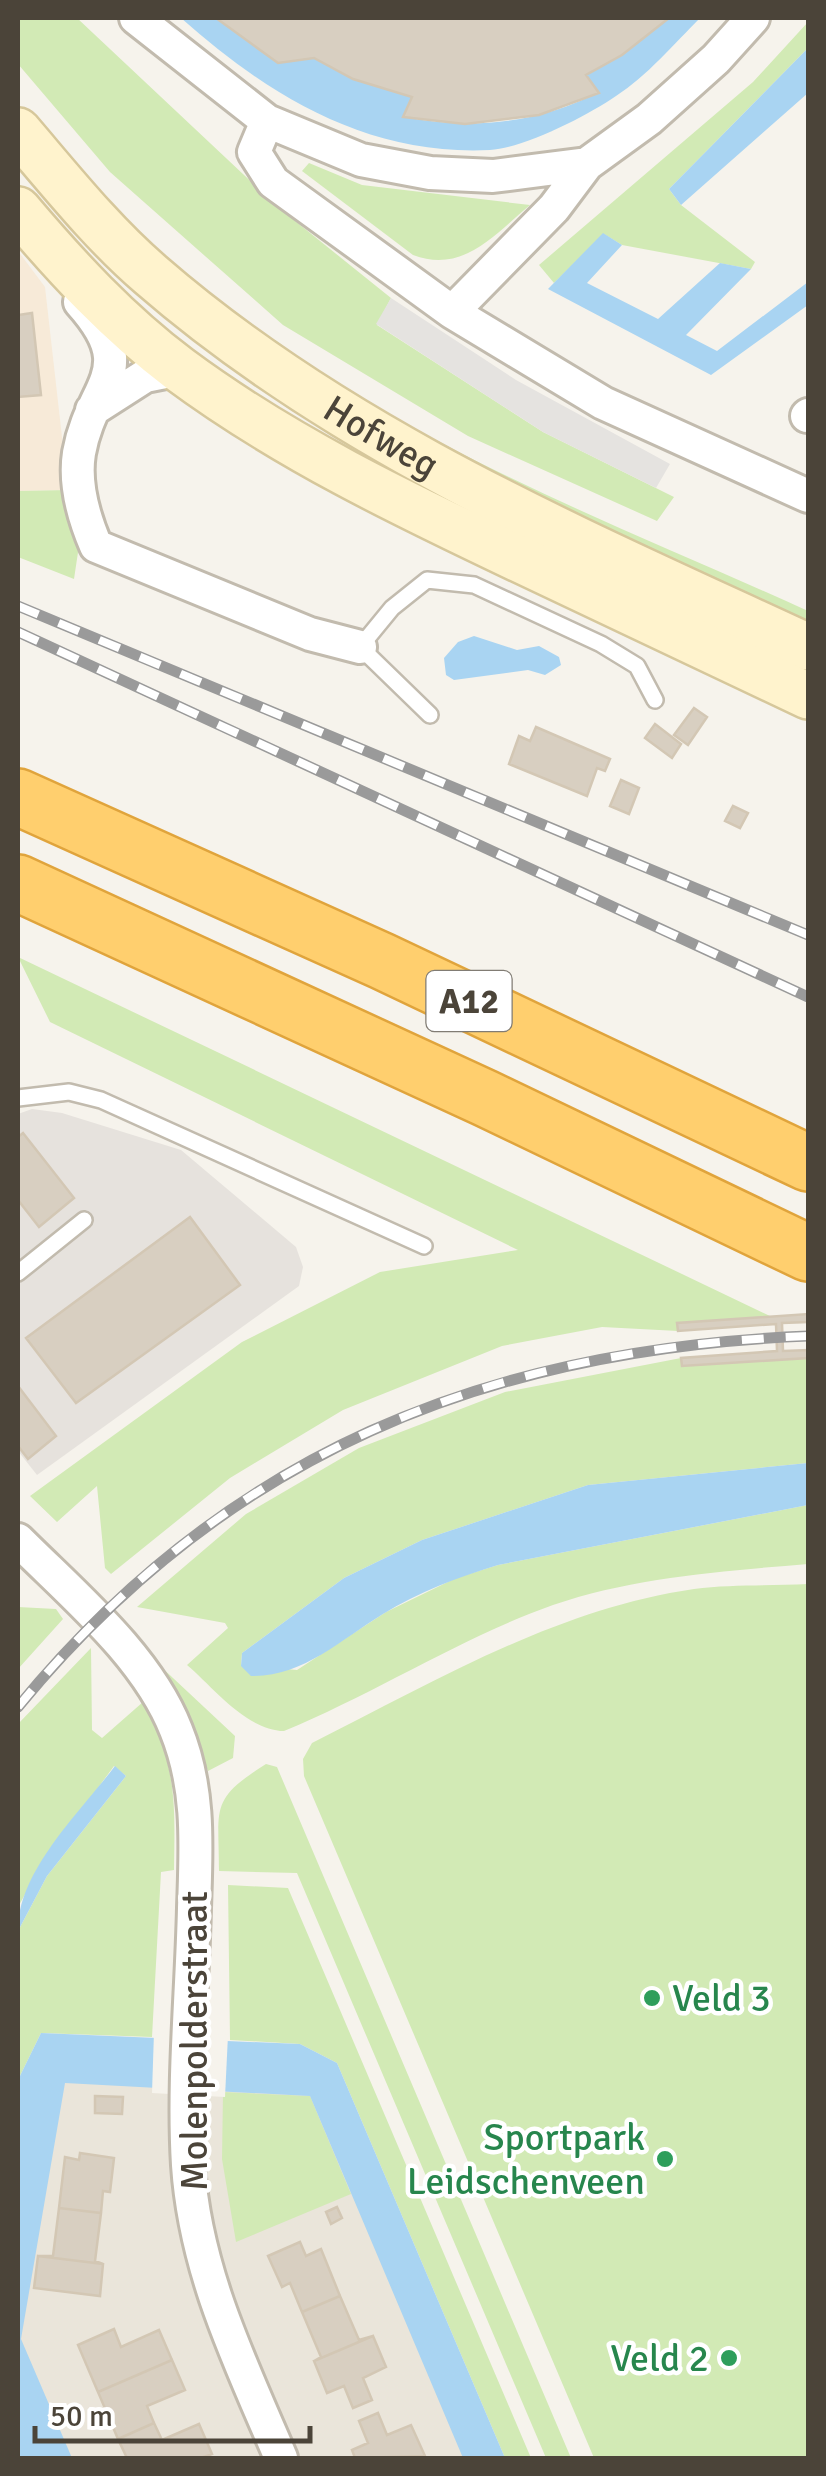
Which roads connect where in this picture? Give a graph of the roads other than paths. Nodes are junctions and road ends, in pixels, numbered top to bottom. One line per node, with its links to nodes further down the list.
1 (136, 18): 3 (street)
2 (752, 18): 5 (street)
3 (266, 121): 5 (street); 8 (street)
4 (18, 131): 12 (main road, Hofweg)
5 (587, 164): 8 (street)
6 (18, 210): 7 (main road, Hofweg)
7 (48, 246): 9 (main road, Hofweg); 10 (street)
8 (452, 312): 11 (street)
9 (180, 370): 10 (street); 14 (main road, Hofweg)
10 (92, 410): 13 (street)
11 (808, 496)
12 (808, 647)
13 (360, 648): 15 (lane); 16 (lane)
14 (808, 696)
15 (656, 700)
16 (430, 714)
17 (18, 797): 20 (highway, A12)
18 (18, 884): 23 (highway, A12)
19 (18, 1098): 22 (lane)
20 (808, 1163)
21 (84, 1220): 24 (lane)
22 (424, 1246)
23 (808, 1253)
24 (18, 1272)
25 (18, 1540): 26 (street, Molenpolderstraat)
26 (281, 2458)

